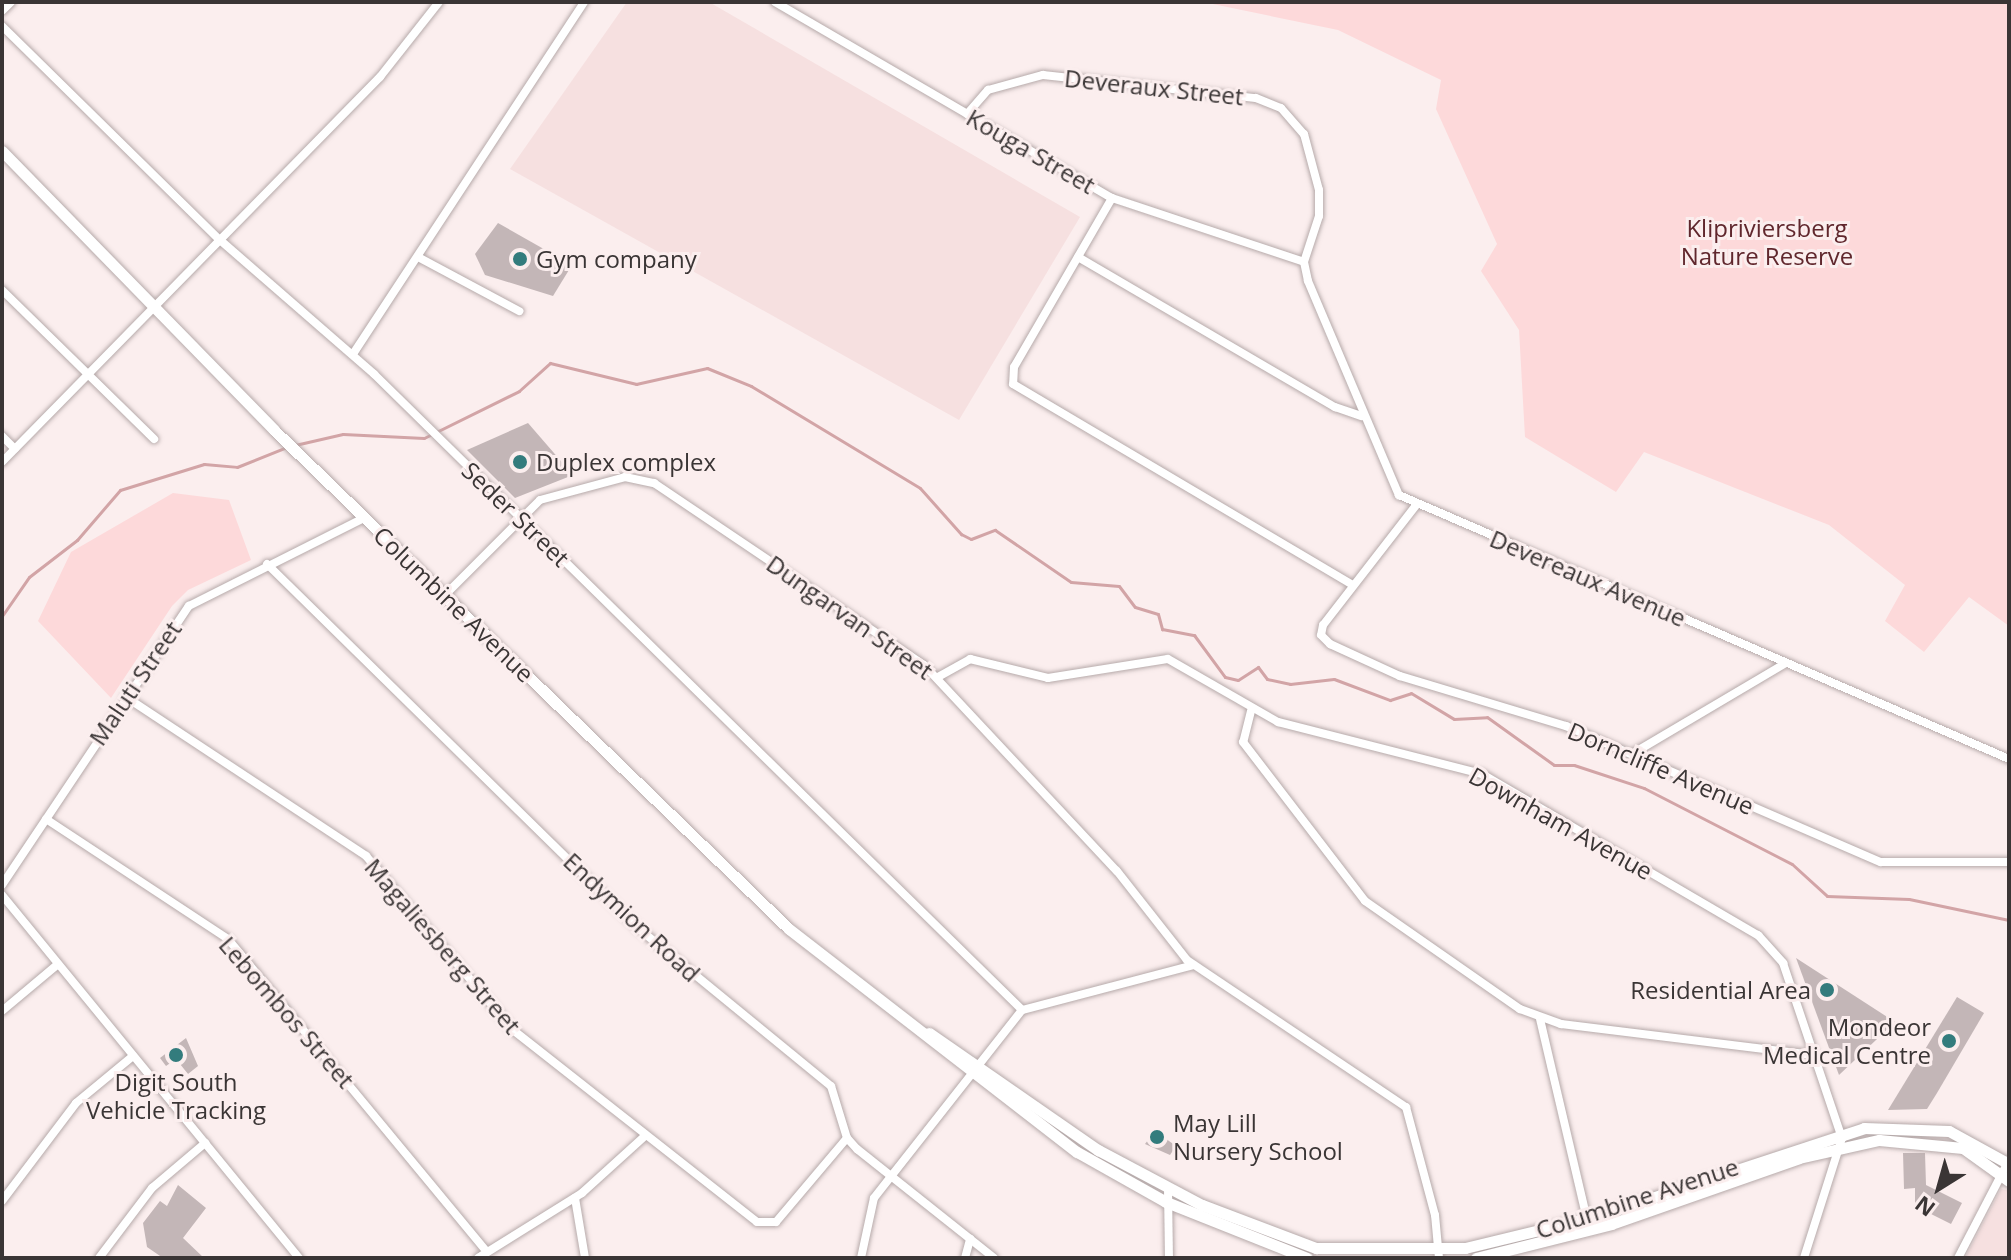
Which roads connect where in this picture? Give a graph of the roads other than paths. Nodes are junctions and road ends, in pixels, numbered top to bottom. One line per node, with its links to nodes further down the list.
1 (11, 2): 5 (street)
2 (439, 2): 10 (street)
3 (584, 2): 11 (street)
4 (775, 2): 7 (street, Kouga Street)
5 (2, 11)
6 (2, 26): 10 (street, Seder Street)
7 (967, 114): 9 (street, Kouga Street); 13 (street, Deveraux Street)
8 (2, 151): 15 (main road, Columbine Avenue)
9 (1112, 198): 12 (street); 13 (street, Kouga Street)
10 (220, 240): 15 (street); 17 (street, Seder Street)
11 (418, 257): 16 (street); 17 (street)
12 (1078, 257): 19 (street); 28 (street)
13 (1304, 262): 19 (street, Devereaux Avenue)
14 (2, 290): 18 (street)
15 (156, 304): 18 (street); 25 (main road, Columbine Avenue)
16 (519, 311)
17 (353, 354): 26 (street, Seder Street)
18 (88, 374): 21 (street); 22 (street)
19 (1361, 416): 24 (street, Devereaux Avenue)
20 (2, 436): 22 (street)
21 (154, 439)
22 (15, 449): 23 (street)
23 (2, 462)
24 (1417, 504): 28 (street); 30 (street, Devereaux Avenue)
25 (364, 518): 27 (street, Maluti Street); 29 (main road, Columbine Avenue)
26 (521, 518): 29 (street, Dungarvan Street); 31 (street, Dungarvan Street); 42 (street, Seder Street)
27 (267, 564): 32 (street, Maluti Street); 51 (street, Endymion Road)
28 (1353, 585): 34 (street, Dorncliffe Avenue)
29 (445, 595): 47 (main road, Columbine Avenue)
30 (1786, 663): 34 (street); 35 (street, Devereaux Avenue)
31 (938, 677): 33 (street, Downham Avenue); 41 (street, Dungarvan Street)
32 (126, 697): 36 (street, Maluti Street); 49 (street, Magaliesberg Street)
33 (1251, 711): 44 (street); 45 (street, Downham Avenue)
34 (1632, 754): 37 (street, Dorncliffe Avenue)
35 (2009, 759)
36 (46, 819): 38 (street, Maluti Street); 64 (street, Lebombos Street)
37 (2009, 862)
38 (2, 885)
39 (2, 895): 40 (street)
40 (58, 964): 43 (street); 46 (street)
41 (1193, 965): 42 (street); 65 (street, Dungarvan Street)
42 (1022, 1010): 47 (street)
43 (2, 1011)
44 (1540, 1019): 45 (street); 62 (street)
45 (1815, 1055): 48 (street, Downham Avenue)
46 (133, 1056): 52 (street); 60 (street)
47 (974, 1067): 50 (main road, Columbine Avenue); 55 (street)
48 (1841, 1132): 53 (street, Downham Avenue); 54 (main road, Columbine Avenue); 57 (main road, Columbine Avenue)
49 (646, 1135): 51 (street, Magaliesberg Street); 59 (street)
50 (1063, 1136): 58 (main road, Columbine Avenue); 61 (main road, Columbine Avenue)
51 (847, 1138): 55 (street)
52 (205, 1143): 67 (street); 68 (street)
53 (1842, 1145): 56 (main road, Columbine Avenue); 57 (main road, Columbine Avenue); 76 (street, Downham Avenue)
54 (2008, 1162): 56 (street)
55 (889, 1177): 63 (street); 71 (street)
56 (2005, 1178): 77 (street)
57 (1710, 1183): 62 (main road, Columbine Avenue)
58 (1168, 1189): 61 (street); 66 (main road, Columbine Avenue)
59 (575, 1198): 64 (street); 70 (street)
60 (2, 1201)
61 (1166, 1202): 66 (main road, Columbine Avenue); 74 (street)
62 (1588, 1224): 65 (main road, Columbine Avenue); 75 (main road, Columbine Avenue)
63 (970, 1239): 72 (street); 73 (street)
64 (486, 1251): 69 (street)
65 (1439, 1254): 66 (main road, Columbine Avenue)
66 (1306, 1255)
67 (99, 1258)
68 (299, 1258)
69 (478, 1258)
70 (585, 1258)
71 (861, 1258)
72 (965, 1258)
73 (994, 1258)
74 (1169, 1258)
75 (1476, 1258)
76 (1804, 1258)
77 (1958, 1258)

